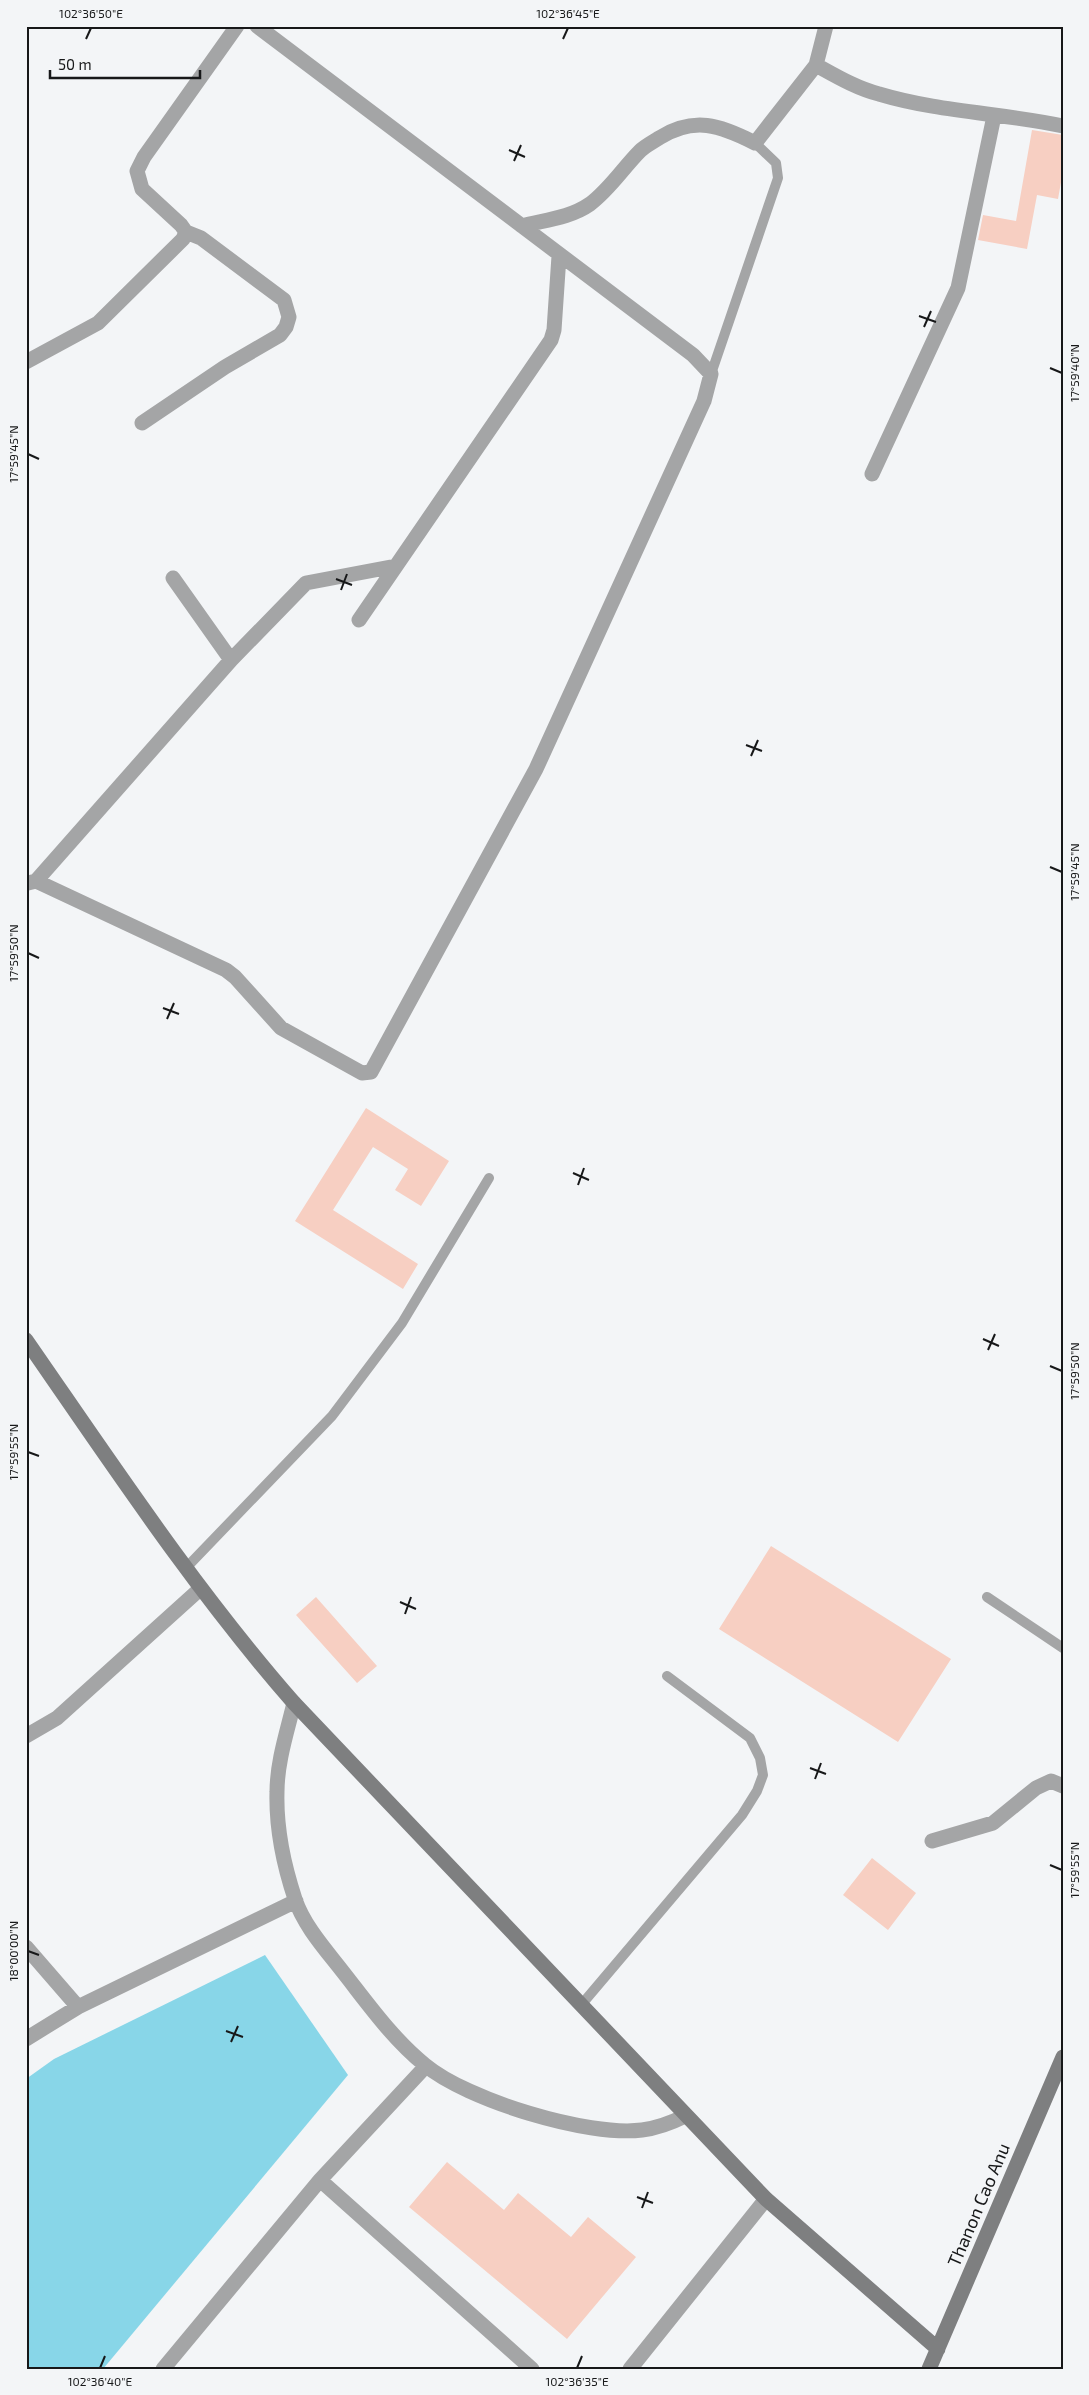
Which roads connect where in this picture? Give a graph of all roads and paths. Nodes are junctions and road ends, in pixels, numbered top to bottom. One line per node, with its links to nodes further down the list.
1 (237, 26): 9 (street)
2 (257, 26): 8 (street)
3 (826, 26): 4 (street)
4 (816, 65): 5 (street); 7 (street)
5 (994, 116): 6 (street); 14 (street)
6 (1063, 126)
7 (755, 143): 8 (street); 12 (lane)
8 (522, 226): 10 (street)
9 (186, 232): 11 (street); 13 (street)
10 (559, 256): 12 (street); 15 (street)
11 (26, 362)
12 (711, 374): 19 (street)
13 (142, 424)
14 (872, 474)
15 (396, 566): 17 (street); 18 (street)
16 (173, 578): 18 (street)
17 (359, 620)
18 (231, 660): 19 (street)
19 (31, 882)
20 (489, 1178): 22 (lane)
21 (26, 1340): 22 (street)
22 (184, 1569): 23 (street)
23 (200, 1589): 27 (street); 28 (street)
24 (987, 1597): 25 (lane)
25 (1063, 1648)
26 (668, 1676): 33 (lane)
27 (294, 1703): 31 (street); 33 (street)
28 (28, 1732)
29 (1063, 1786): 30 (street)
30 (932, 1840)
31 (296, 1901): 34 (street); 37 (street)
32 (26, 1947): 34 (street)
33 (582, 2004): 38 (street)
34 (78, 2007): 35 (street)
35 (26, 2040)
36 (1063, 2056): 41 (street, Thanon Cao Anu)
37 (426, 2066): 38 (street); 39 (street)
38 (685, 2116): 40 (street)
39 (320, 2180): 42 (street); 43 (street)
40 (766, 2199): 41 (street); 44 (street)
41 (938, 2349): 45 (street, Thanon Cao Anu)
42 (163, 2369)
43 (532, 2369)
44 (630, 2369)
45 (929, 2369)

